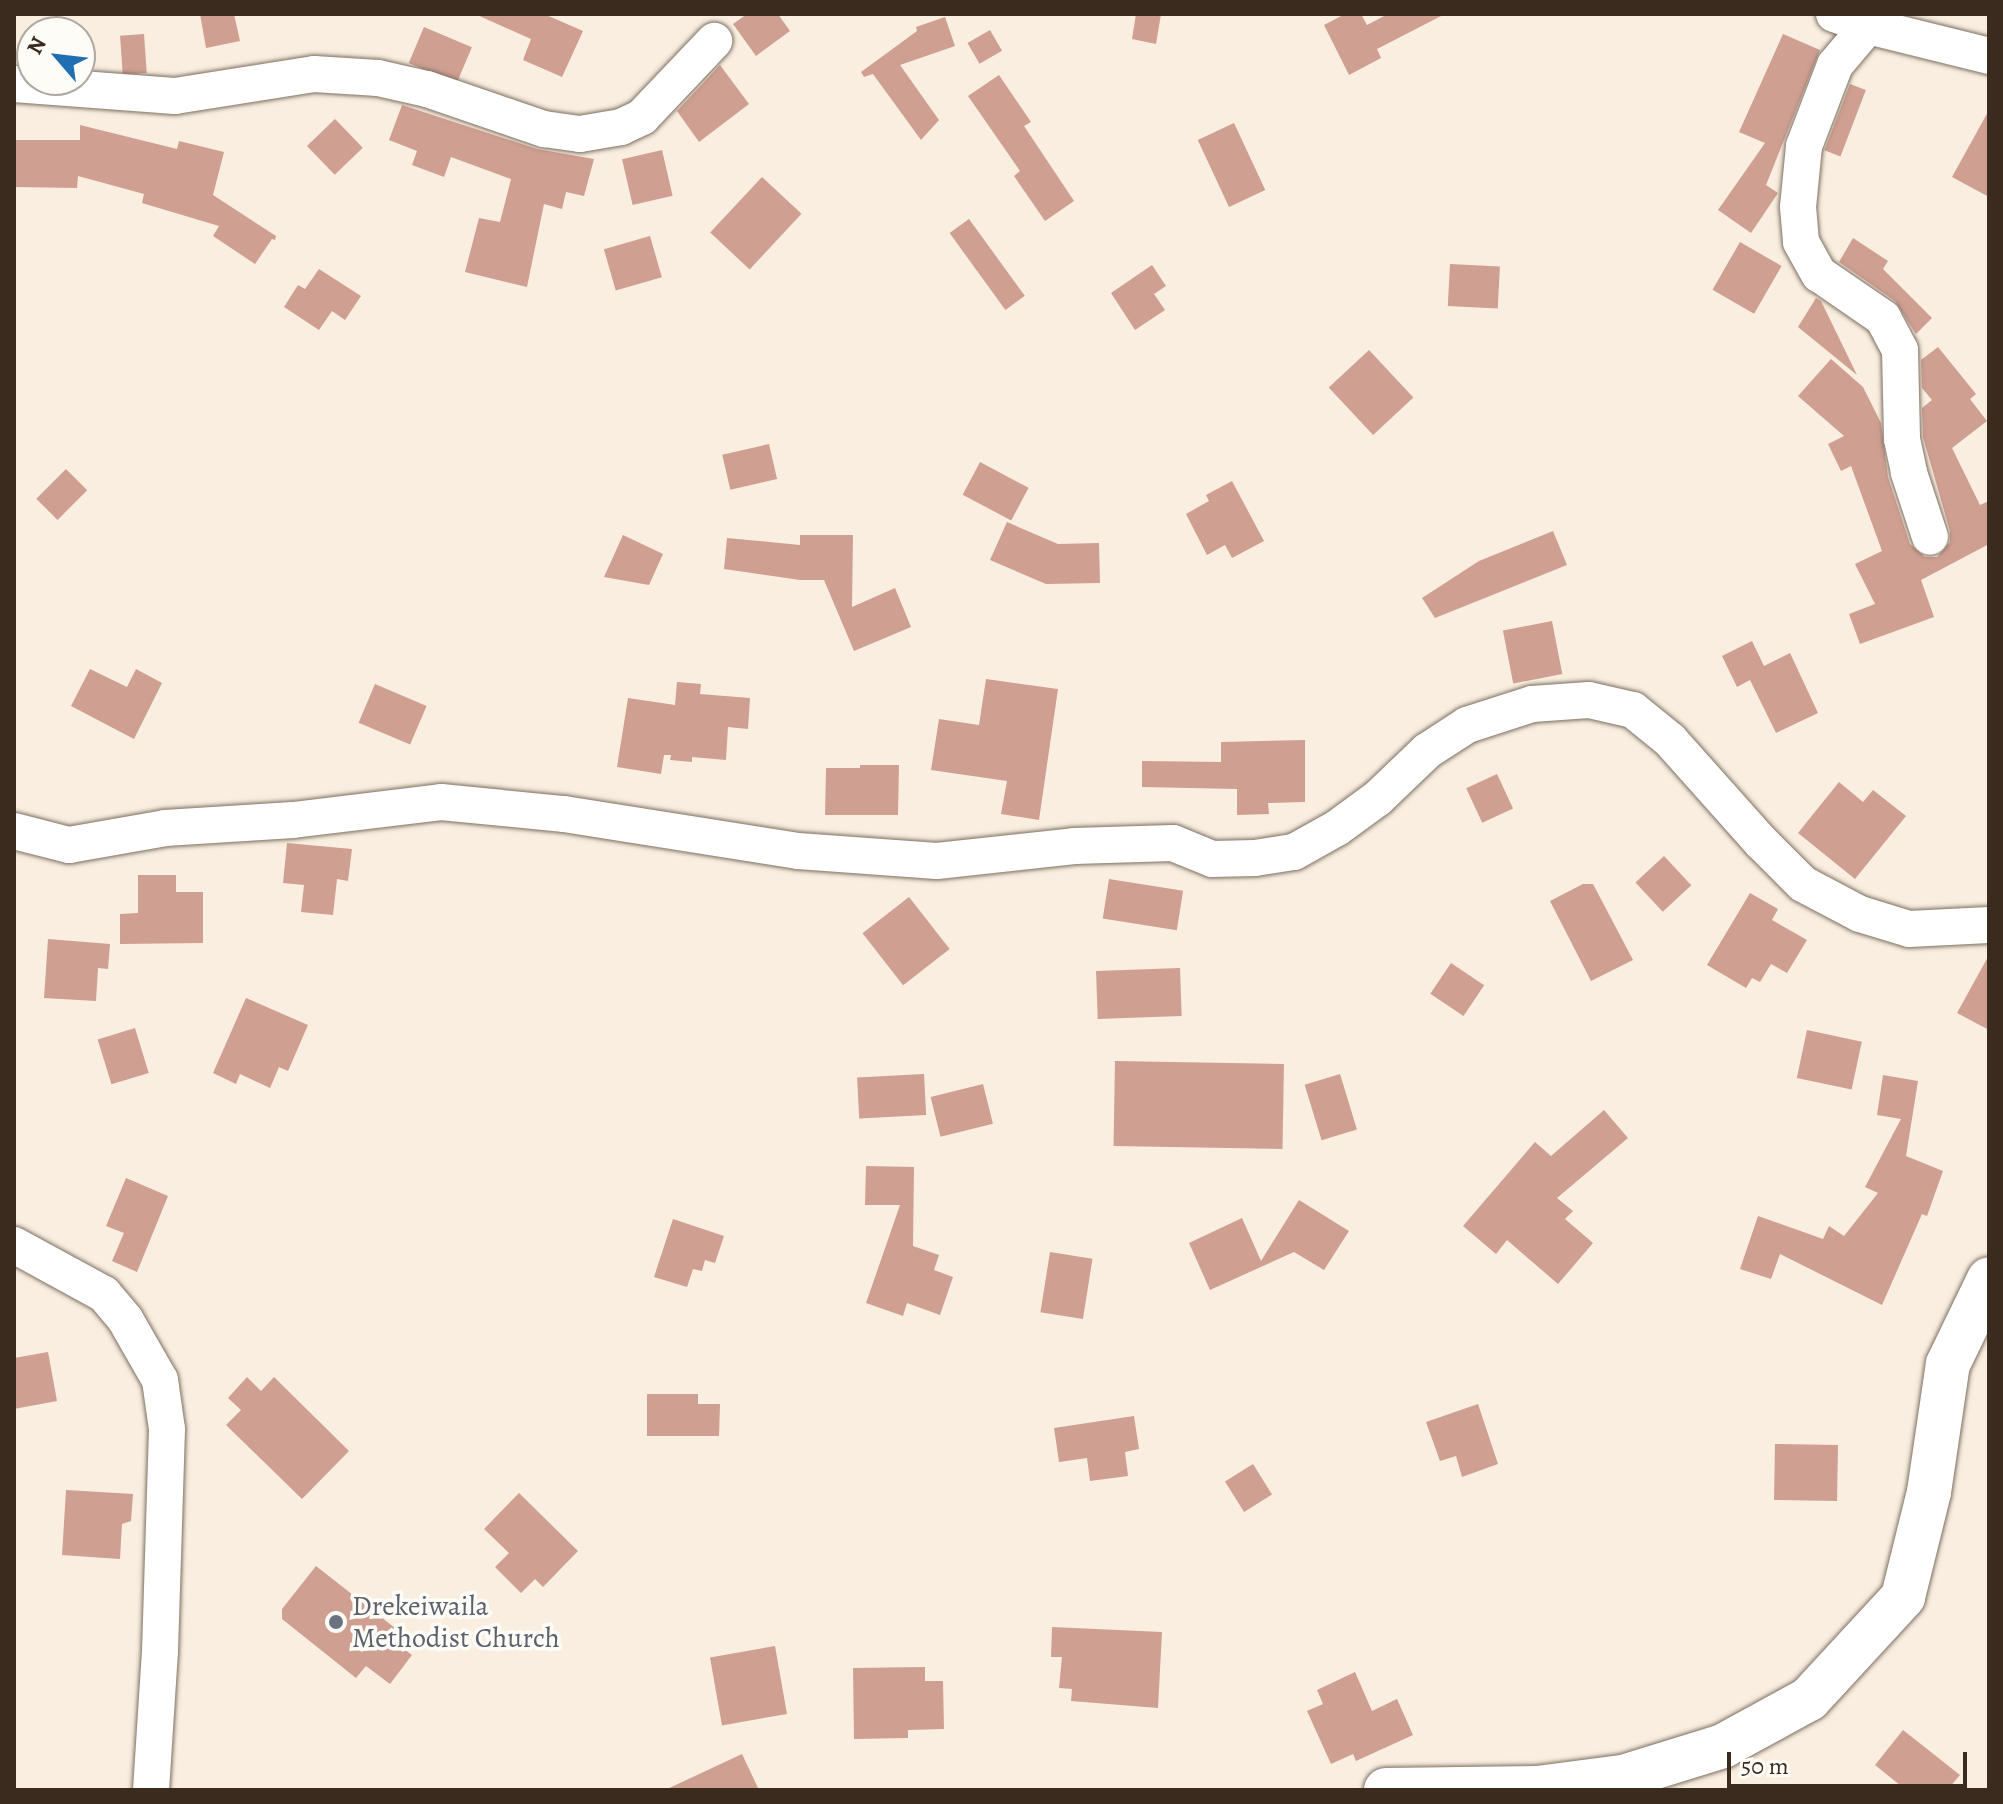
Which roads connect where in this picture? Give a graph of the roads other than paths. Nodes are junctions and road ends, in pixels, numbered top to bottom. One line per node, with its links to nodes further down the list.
1 (1834, 14): 2 (street)
2 (1868, 26): 4 (street); 6 (street)
3 (714, 41): 5 (street)
4 (1989, 56)
5 (14, 84)
6 (1930, 537)
7 (14, 831): 8 (street)
8 (1989, 925)
9 (14, 1245): 12 (street)
10 (1989, 1279): 11 (street)
11 (1624, 1783): 13 (street)
12 (151, 1790)
13 (1386, 1790)

